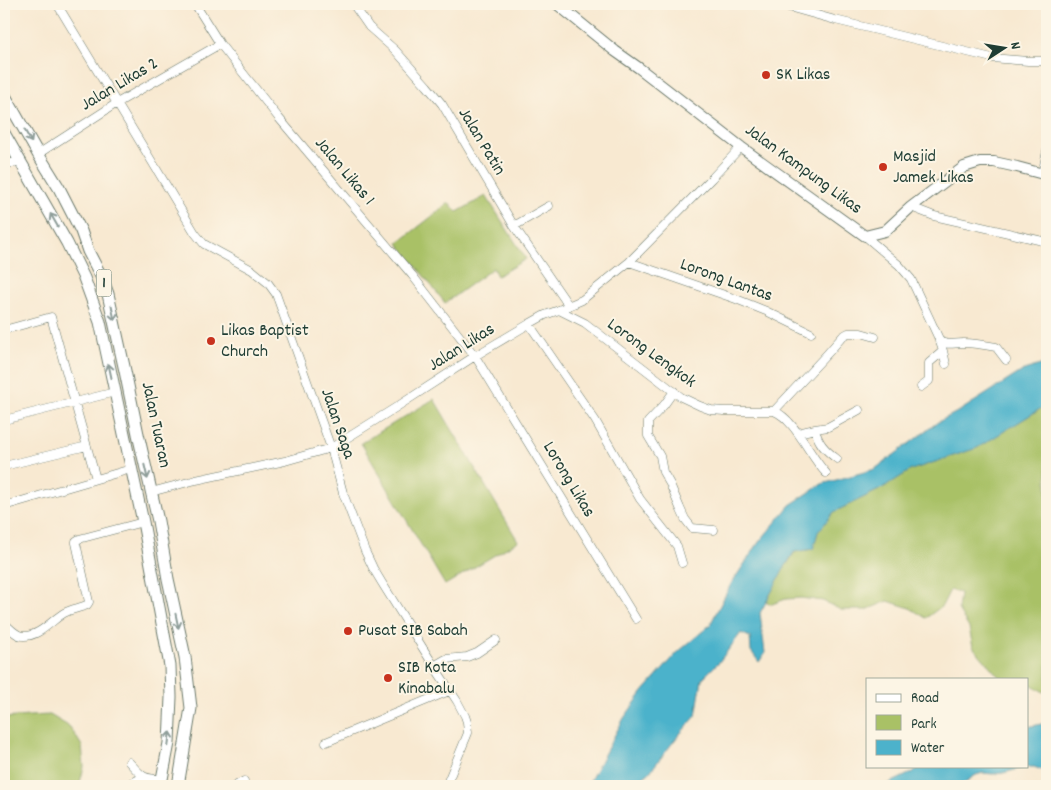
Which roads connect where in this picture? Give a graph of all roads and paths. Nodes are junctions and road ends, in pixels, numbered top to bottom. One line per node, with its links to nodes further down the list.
1 (57, 4): 10 (street, Jalan Saga)
2 (195, 4): 7 (street, Jalan Likas 1)
3 (353, 4): 20 (street, Jalan Patin)
4 (557, 4): 12 (main road, Jalan Kampung Likas)
5 (778, 4): 6 (street)
6 (792, 6): 8 (street)
7 (220, 44): 10 (street, Jalan Likas 2); 32 (street, Jalan Likas 1)
8 (1047, 61)
9 (4, 94): 14 (main road, Jalan Tuaran / 1, one-way to 14)
10 (117, 103): 14 (street, Jalan Likas 2); 45 (street, Jalan Saga)
11 (4, 133): 15 (main road, Jalan Tuaran / 1)
12 (741, 146): 21 (main road, Jalan Kampung Likas); 23 (street, Jalan Likas)
13 (1047, 151): 17 (street)
14 (38, 154): 51 (main road, Jalan Tuaran / 1, one-way to 51)
15 (21, 162): 16 (street); 36 (main road, Jalan Tuaran / 1, one-way to 15)
16 (4, 164)
17 (1045, 175): 19 (main road, Jalan Kampung Likas)
18 (549, 206): 20 (street)
19 (910, 207): 21 (main road, Jalan Kampung Likas); 22 (street)
20 (514, 226): 24 (street, Jalan Patin)
21 (865, 236): 30 (street)
22 (1047, 242)
23 (629, 262): 24 (street, Jalan Likas); 28 (street, Lorong Lantas)
24 (569, 306): 25 (street, Jalan Likas)
25 (559, 310): 26 (street, Jalan Likas); 37 (street, Lorong Lengkok)
26 (529, 324): 32 (street, Jalan Likas); 55 (street)
27 (4, 330): 38 (street)
28 (810, 333)
29 (875, 337): 40 (street)
30 (939, 341): 31 (street); 33 (street)
31 (943, 351): 34 (street); 35 (street)
32 (475, 356): 45 (street, Jalan Likas); 56 (street, Lorong Likas)
33 (1006, 360)
34 (946, 364)
35 (921, 387)
36 (115, 392): 38 (street); 48 (main road, Jalan Tuaran / 1)
37 (674, 392): 40 (street, Lorong Lengkok); 54 (street)
38 (75, 402): 41 (street); 44 (street)
39 (859, 410): 42 (street)
40 (774, 411): 43 (street)
41 (4, 420)
42 (814, 429): 43 (street); 46 (street)
43 (798, 433): 49 (street)
44 (87, 446): 47 (street); 50 (street)
45 (331, 448): 51 (street, Jalan Likas); 60 (street, Jalan Saga)
46 (837, 459)
47 (4, 466)
48 (131, 469): 50 (street); 53 (main road, Jalan Tuaran / 1)
49 (826, 473)
50 (96, 479): 52 (street)
51 (151, 492): 59 (main road); 68 (main road, Jalan Tuaran / 1, one-way to 68)
52 (4, 506)
53 (143, 522): 57 (street); 59 (main road, Jalan Tuaran / 1)
54 (714, 530)
55 (682, 563)
56 (636, 619)
57 (4, 623)
58 (496, 640): 60 (street)
59 (166, 645): 66 (main road, Jalan Tuaran / 1, one-way to 59)
60 (434, 666): 61 (street, Jalan Saga)
61 (449, 690): 62 (street); 70 (street, Jalan Saga)
62 (326, 742)
63 (130, 762): 64 (street)
64 (143, 777): 66 (street); 67 (street)
65 (244, 781): 69 (street)
66 (160, 782)
67 (126, 786)
68 (178, 786)
69 (235, 786)
70 (446, 786)

